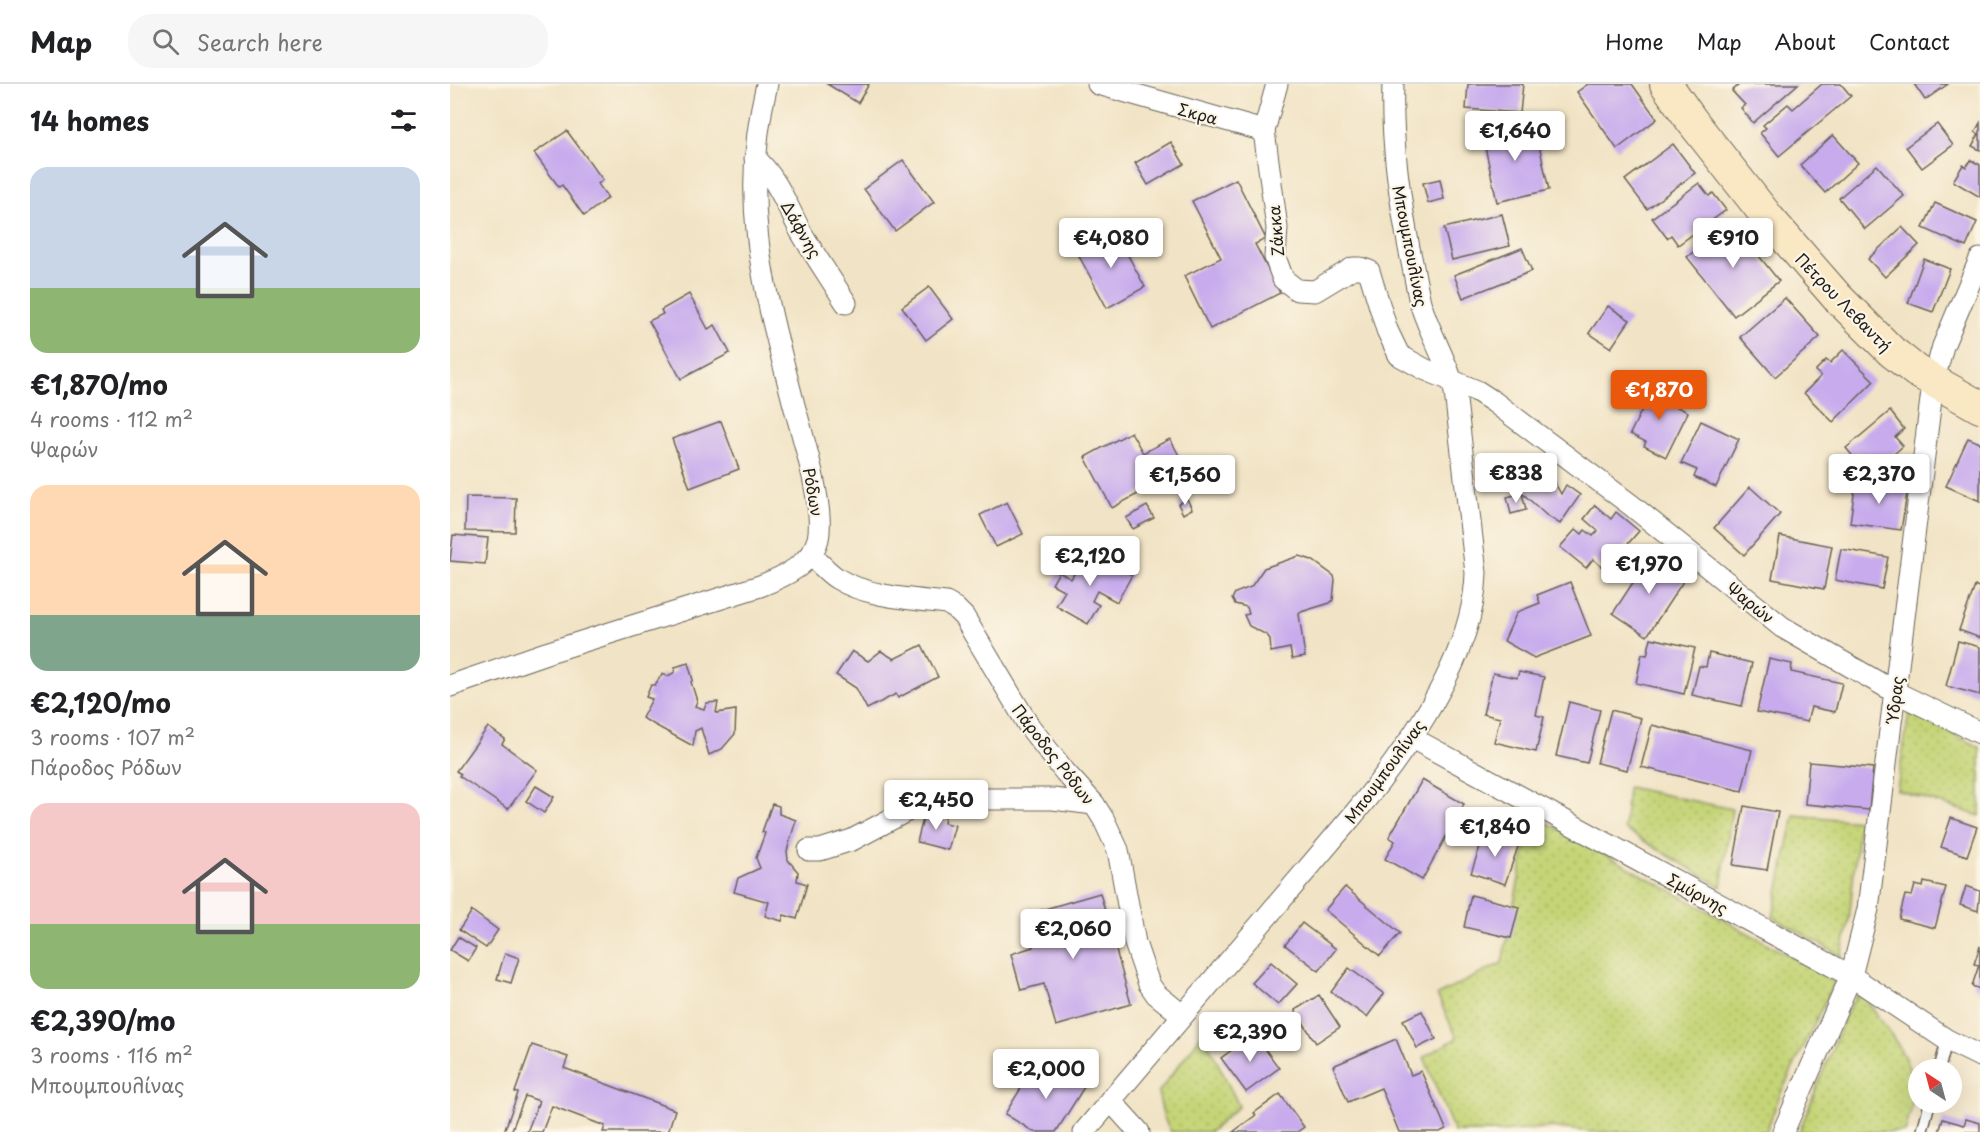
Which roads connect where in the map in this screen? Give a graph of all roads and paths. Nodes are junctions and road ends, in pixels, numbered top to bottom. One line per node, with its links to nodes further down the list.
1 (767, 84): 7 (street, Ρόδων)
2 (1098, 84): 6 (street, Σκρα)
3 (1277, 84): 6 (street, Ζάκκα)
4 (1393, 84): 10 (street, Μπουμπουλίνας)
5 (1666, 84): 11 (street, Πέτρου Λεβαντή)
6 (1264, 131): 10 (street, Ζάκκα)
7 (755, 158): 9 (street, Δάφνης); 13 (street, Ρόδων)
8 (1980, 260): 11 (street, Ύδρας)
9 (846, 303)
10 (1452, 381): 15 (street, Ψαρών); 17 (street, Μπουμπουλίνας)
11 (1933, 383): 12 (street, Πέτρου Λεβαντή); 15 (street, Ύδρας)
12 (1980, 407)
13 (811, 554): 14 (street); 18 (street, Πάροδος Ρόδων)
14 (450, 686)
15 (1895, 692): 16 (street, Ψαρών); 20 (street, Ύδρας)
16 (1980, 733)
17 (1412, 738): 20 (street, Σμύρνης); 21 (street, Μπουμπουλίνας)
18 (1094, 804): 19 (street); 21 (street, Πάροδος Ρόδων)
19 (809, 850)
20 (1851, 976): 22 (street, Σμύρνης); 29 (street, Ύδρας)
21 (1182, 1015): 25 (street, Μπουμπουλίνας)
22 (1947, 1040): 23 (street, Σμύρνης); 24 (lane)
23 (1980, 1056)
24 (1942, 1059)
25 (1110, 1100): 27 (street, Μπουμπουλίνας); 28 (street)
26 (1927, 1113): 30 (lane)
27 (1084, 1132)
28 (1139, 1132)
29 (1783, 1132)
30 (1922, 1132)

